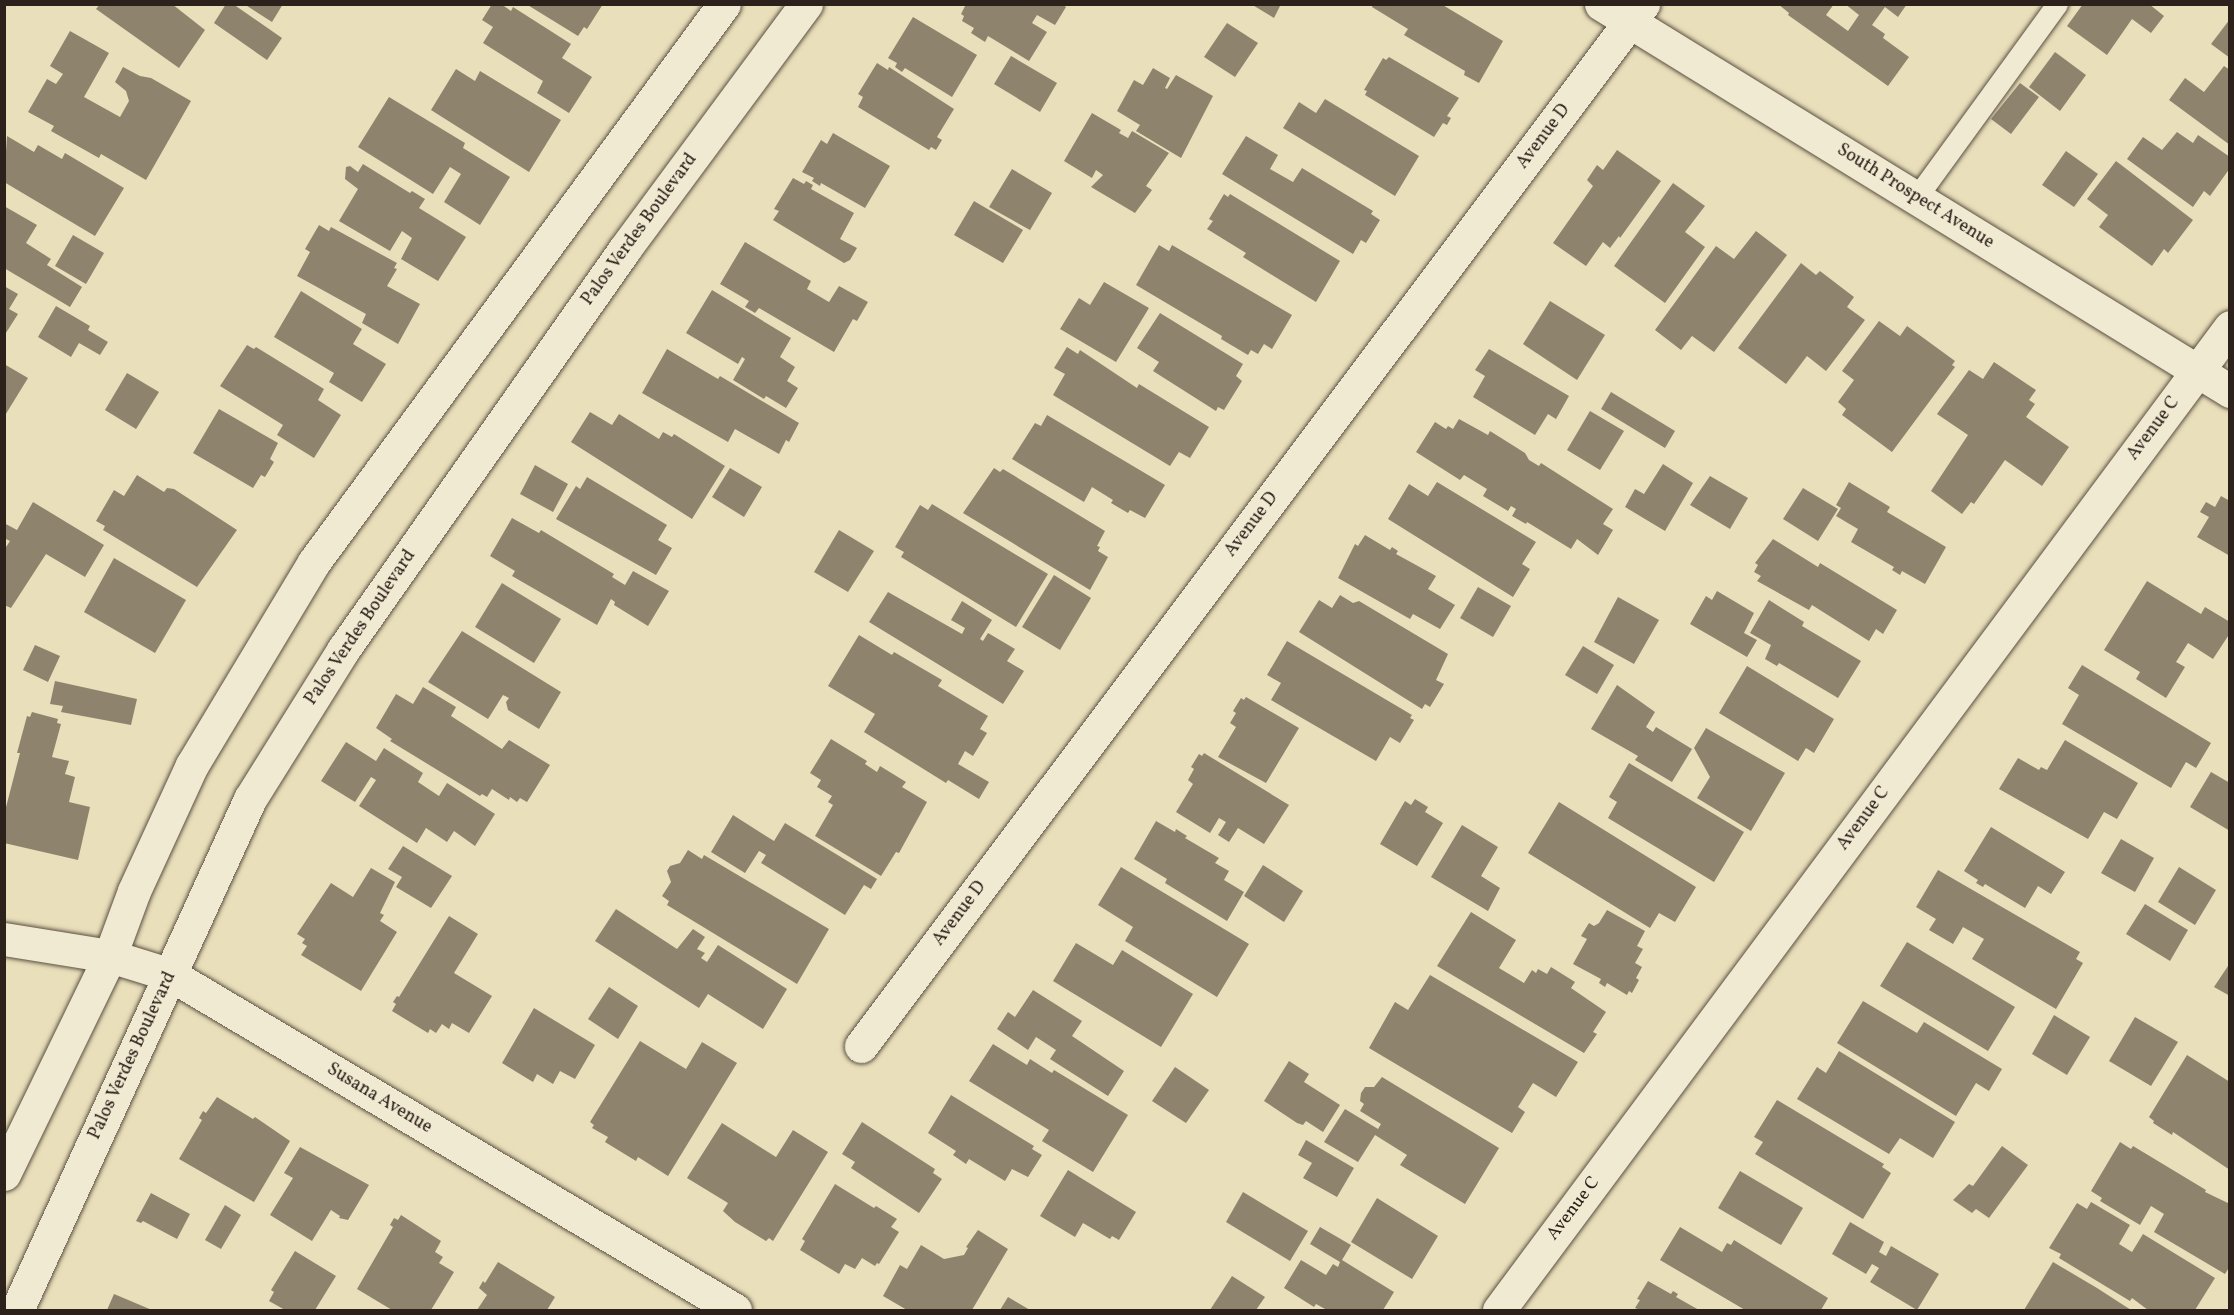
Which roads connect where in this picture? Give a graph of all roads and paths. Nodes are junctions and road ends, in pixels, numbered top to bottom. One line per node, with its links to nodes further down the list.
1 (724, 4): 11 (main road)
2 (806, 4): 12 (main road, Palos Verdes Boulevard)
3 (1600, 4): 5 (main road, South Prospect Avenue)
4 (2057, 4): 6 (lane)
5 (1637, 13): 6 (main road, South Prospect Avenue); 13 (main road, Avenue D)
6 (1916, 198): 8 (main road, South Prospect Avenue)
7 (2229, 327): 8 (main road, Avenue C)
8 (2197, 371): 9 (main road, South Prospect Avenue); 17 (main road, Avenue C)
9 (2229, 391)
10 (4, 939): 11 (main road, Susana Avenue)
11 (110, 956): 12 (main road, Susana Avenue); 14 (main road)
12 (171, 975): 15 (main road, Palos Verdes Boulevard); 16 (main road, Susana Avenue)
13 (861, 1046)
14 (4, 1174)
15 (17, 1311)
16 (735, 1311)
17 (1499, 1311)

